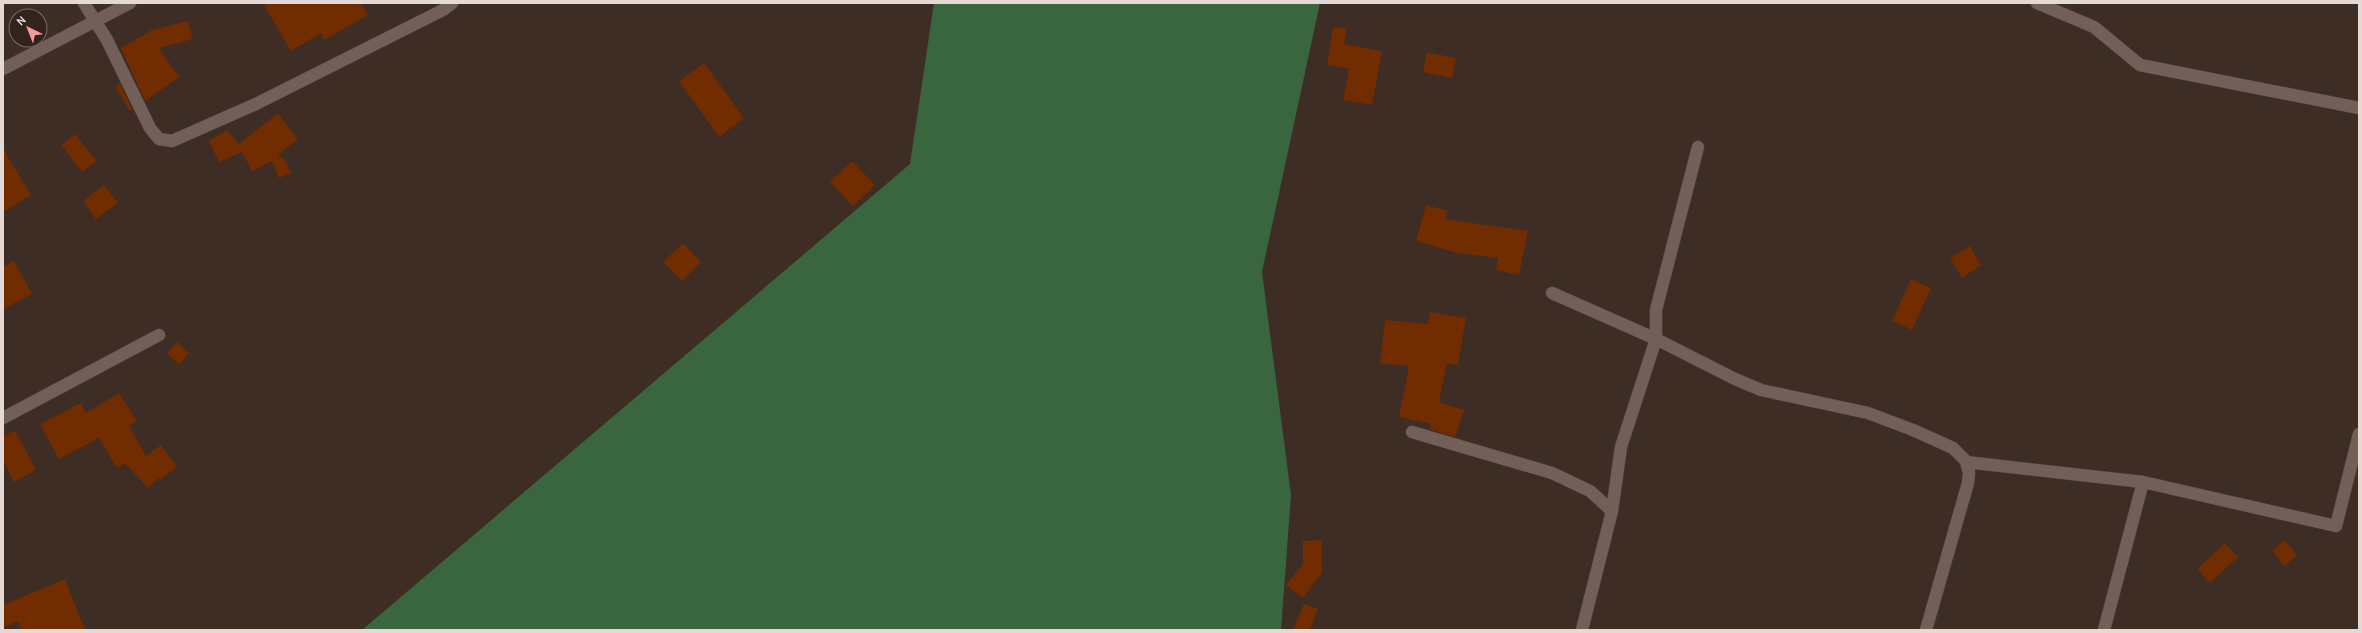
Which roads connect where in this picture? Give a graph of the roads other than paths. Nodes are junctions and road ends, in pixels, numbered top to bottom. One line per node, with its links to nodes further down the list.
1 (84, 3): 5 (street)
2 (130, 3): 5 (street)
3 (452, 3): 5 (street)
4 (2037, 3): 7 (street)
5 (95, 20): 6 (street)
6 (3, 69)
7 (2359, 108)
8 (1698, 147): 11 (street)
9 (1552, 293): 11 (street)
10 (159, 335): 12 (street)
11 (1656, 339): 15 (street); 17 (street)
12 (3, 418)
13 (1412, 432): 17 (street)
14 (2359, 434): 16 (street)
15 (1966, 462): 16 (street); 19 (street)
16 (2143, 482): 20 (street)
17 (1612, 511): 18 (street)
18 (1582, 630)
19 (1926, 630)
20 (2104, 630)

